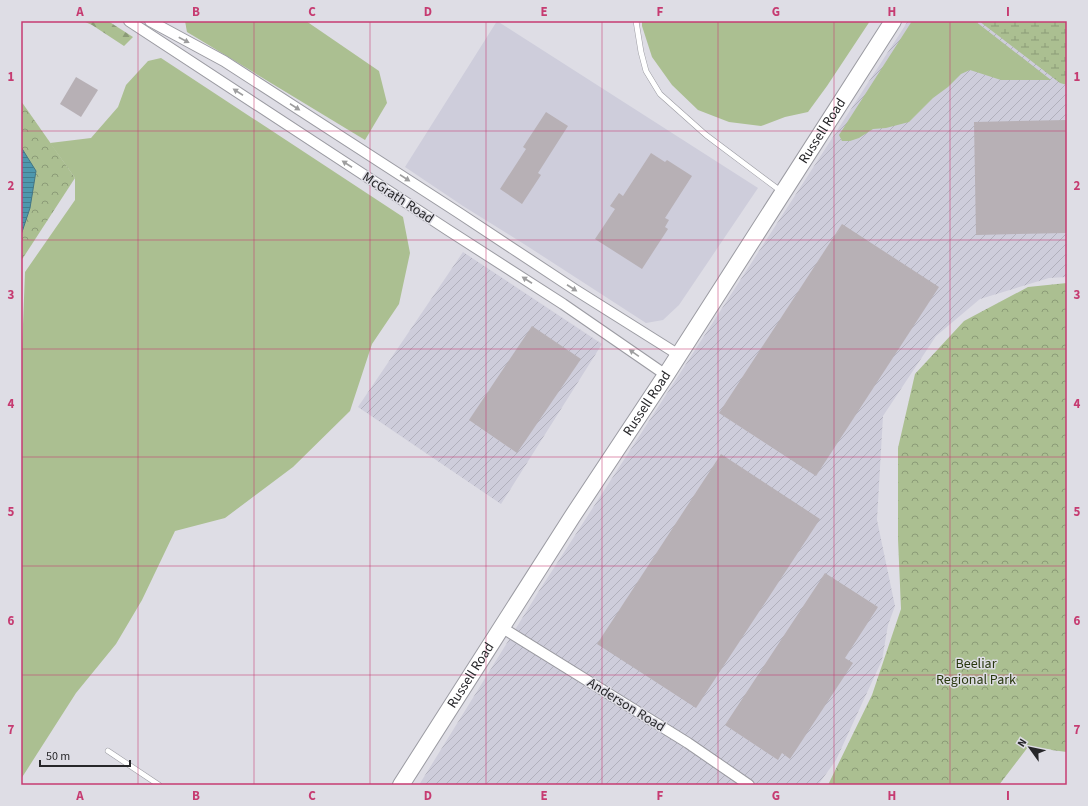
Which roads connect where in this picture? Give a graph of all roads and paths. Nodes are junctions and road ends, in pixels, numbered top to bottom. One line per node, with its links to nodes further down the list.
1 (129, 21): 6 (street, McGrath Road)
2 (150, 21): 5 (street, McGrath Road); 6 (street)
3 (636, 21): 8 (lane)
4 (893, 21): 8 (main road, Russell Road)
5 (162, 24): 7 (street); 9 (street, McGrath Road, one-way to 9)
6 (144, 30): 7 (street, McGrath Road)
7 (155, 37): 10 (street, McGrath Road, one-way to 7)
8 (782, 193): 9 (main road, Russell Road)
9 (679, 355): 10 (main road, Russell Road)
10 (666, 375): 11 (main road, Russell Road)
11 (501, 627): 14 (main road, Russell Road); 15 (street, Anderson Road)
12 (108, 751): 13 (lane)
13 (159, 785)
14 (401, 785)
15 (749, 785)

